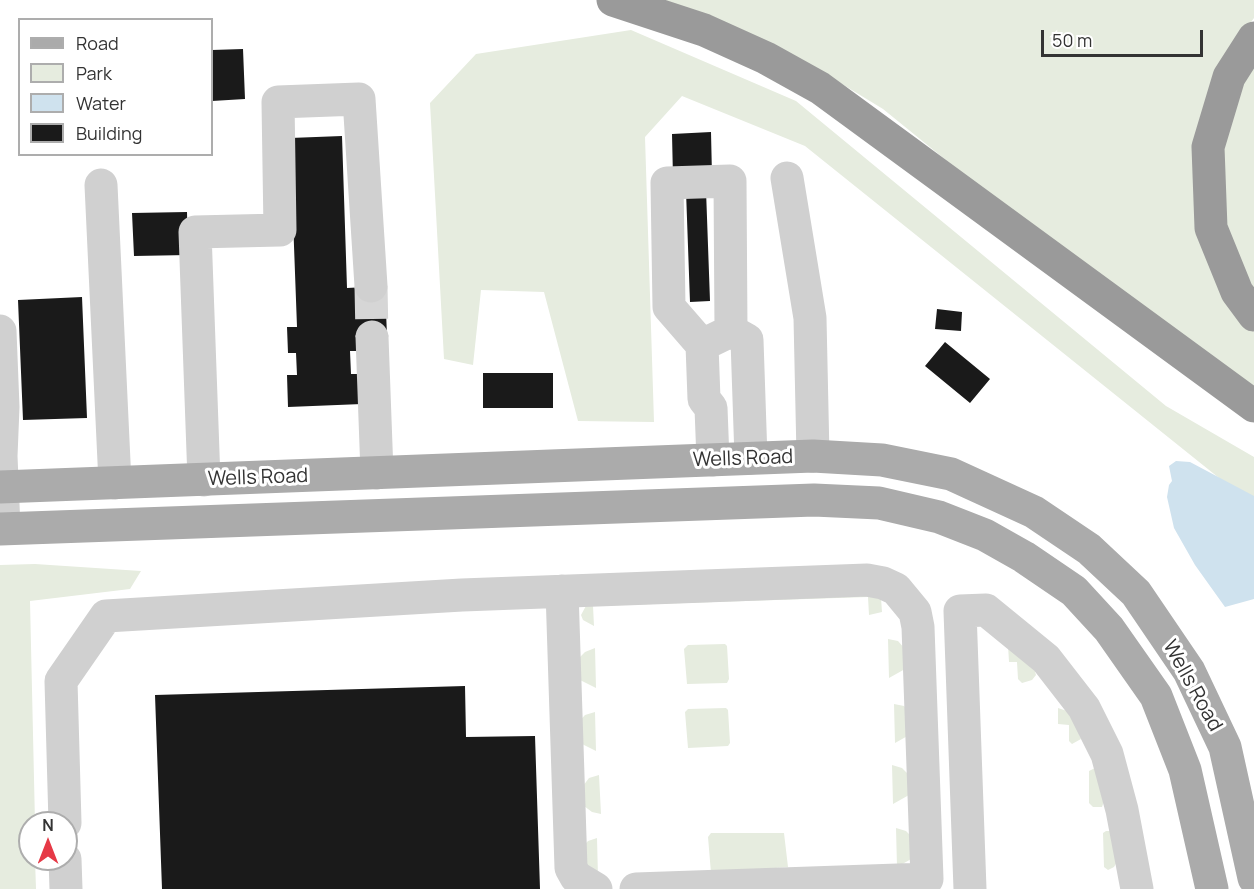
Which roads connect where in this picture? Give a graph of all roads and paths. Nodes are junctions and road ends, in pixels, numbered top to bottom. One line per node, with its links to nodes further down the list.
1 (613, 0): 11 (highway)
2 (1254, 38): 6 (highway)
3 (786, 178): 12 (lane)
4 (101, 185): 17 (lane)
5 (371, 286): 16 (lane)
6 (1254, 315)
7 (0, 331): 18 (lane)
8 (731, 331): 10 (lane); 10 (lane); 13 (lane)
9 (372, 337): 15 (lane)
10 (702, 345): 14 (lane)
11 (1254, 406)
12 (813, 456): 13 (main road, Wells Road); 23 (main road, Wells Road)
13 (751, 458): 14 (main road, Wells Road)
14 (706, 460): 15 (main road, Wells Road)
15 (377, 473): 16 (main road, Wells Road)
16 (204, 480): 17 (main road, Wells Road)
17 (115, 483): 18 (main road, Wells Road)
18 (1, 487): 19 (lane)
19 (2, 529): 31 (main road, Wells Road)
20 (562, 591): 21 (lane); 24 (lane); 27 (lane)
21 (65, 811)
22 (66, 871): 26 (lane)
23 (1254, 878)
24 (927, 884): 25 (lane)
25 (752, 887): 28 (lane)
26 (66, 889)
27 (596, 889)
28 (636, 889)
29 (970, 889): 30 (lane)
30 (1137, 889)
31 (1212, 889)

